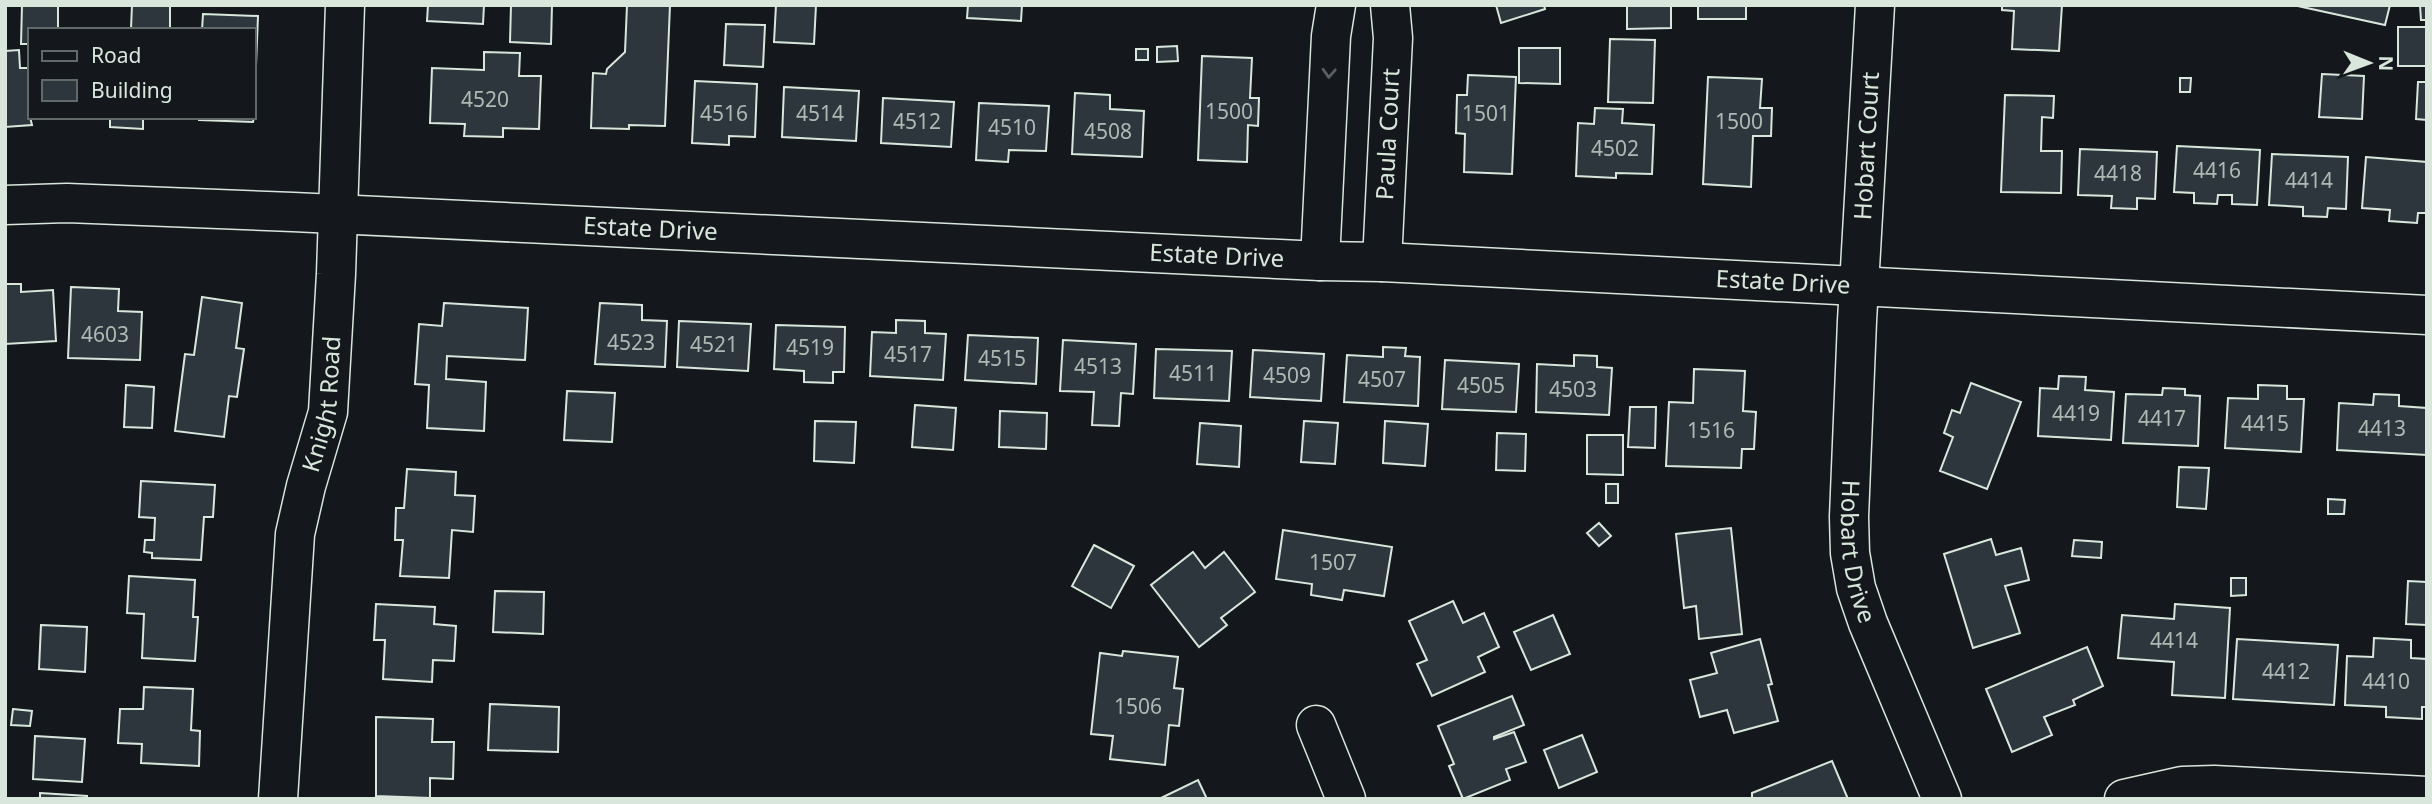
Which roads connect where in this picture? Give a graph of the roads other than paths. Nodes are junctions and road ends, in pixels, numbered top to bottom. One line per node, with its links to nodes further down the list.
1 (345, 5): 6 (street, Knight Road)
2 (1336, 5): 7 (street, one-way to 7)
3 (1390, 5): 8 (street, Paula Court)
4 (1875, 5): 9 (street, Hobart Court)
5 (5, 205): 6 (street, Estate Drive)
6 (338, 214): 7 (street, Estate Drive); 13 (street, Knight Road)
7 (1320, 261): 8 (street, Estate Drive)
8 (1382, 262): 9 (street, Estate Drive)
9 (1860, 287): 10 (street, Estate Drive); 15 (street, Hobart Drive)
10 (2427, 315)
11 (1316, 725): 14 (street)
12 (2427, 796): 16 (street)
13 (278, 799)
14 (1346, 799)
15 (1942, 799)
16 (2124, 799)

